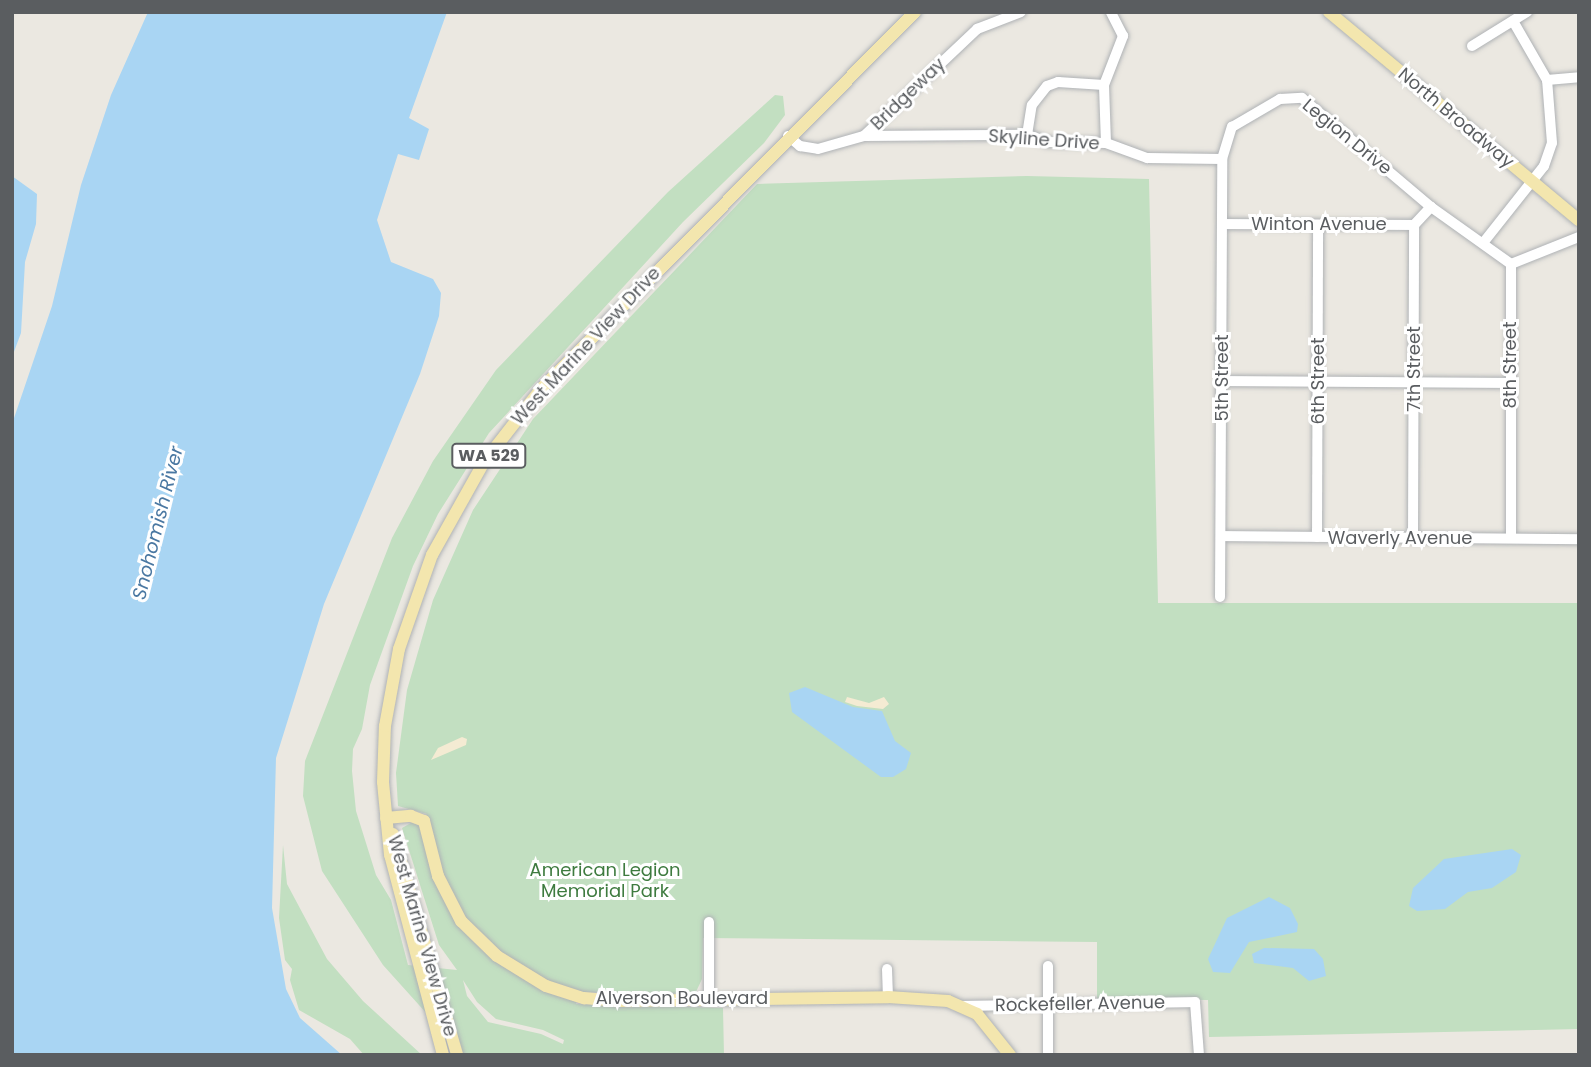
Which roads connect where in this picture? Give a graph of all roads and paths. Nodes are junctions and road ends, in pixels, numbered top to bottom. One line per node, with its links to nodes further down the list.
1 (915, 12): 12 (main road, WA 529)
2 (1021, 12): 13 (street, Bridgeway)
3 (1111, 12): 10 (street)
4 (1527, 12): 6 (street)
5 (1331, 13): 16 (main road, North Broadway)
6 (1513, 21): 7 (street); 9 (street)
7 (1472, 46)
8 (1579, 77): 9 (street)
9 (1547, 80): 16 (street)
10 (1104, 85): 11 (street); 14 (street)
11 (1027, 135): 13 (street, Skyline Drive); 14 (street, Skyline Drive)
12 (788, 136): 13 (street, Bridgeway); 35 (main road, West Marine View Drive / WA 529)
13 (864, 136)
14 (1106, 143): 15 (street, Skyline Drive)
15 (1222, 159): 17 (street, Legion Drive); 19 (street, 5th Street)
16 (1531, 181): 18 (main road, North Broadway); 23 (street)
17 (1431, 207): 21 (street); 23 (street, Legion Drive)
18 (1579, 220)
19 (1223, 224): 20 (street, Winton Avenue); 25 (street, 5th Street)
20 (1318, 225): 21 (street, Winton Avenue); 26 (street, 6th Street)
21 (1414, 225): 27 (street, 7th Street)
22 (1579, 237): 24 (street)
23 (1483, 243): 24 (street, Legion Drive)
24 (1511, 264): 28 (street, 8th Street)
25 (1223, 381): 26 (street); 29 (street, 5th Street)
26 (1318, 381): 27 (street); 30 (street, 6th Street)
27 (1415, 381): 28 (street); 31 (street, 7th Street)
28 (1510, 383): 32 (street, 8th Street)
29 (1221, 536): 30 (street, Waverly Avenue); 34 (street, 5th Street)
30 (1317, 537): 31 (street, Waverly Avenue)
31 (1413, 538): 32 (street, Waverly Avenue)
32 (1511, 538): 33 (street, Waverly Avenue)
33 (1579, 539)
34 (1220, 597)
35 (386, 818): 40 (main road, Alverson Boulevard); 43 (main road, West Marine View Drive / WA 529); 44 (main road, West Marine View Drive / WA 529)
36 (709, 922): 40 (street)
37 (1048, 965): 41 (street)
38 (887, 969): 39 (street)
39 (888, 997): 40 (main road, Alverson Boulevard); 42 (main road, Alverson Boulevard)
40 (709, 999)
41 (1048, 1003): 42 (street, Rockefeller Avenue); 46 (street); 47 (street, Rockefeller Avenue)
42 (965, 1006): 45 (main road)
43 (443, 1055)
44 (457, 1055)
45 (1010, 1055)
46 (1048, 1055)
47 (1199, 1055)

